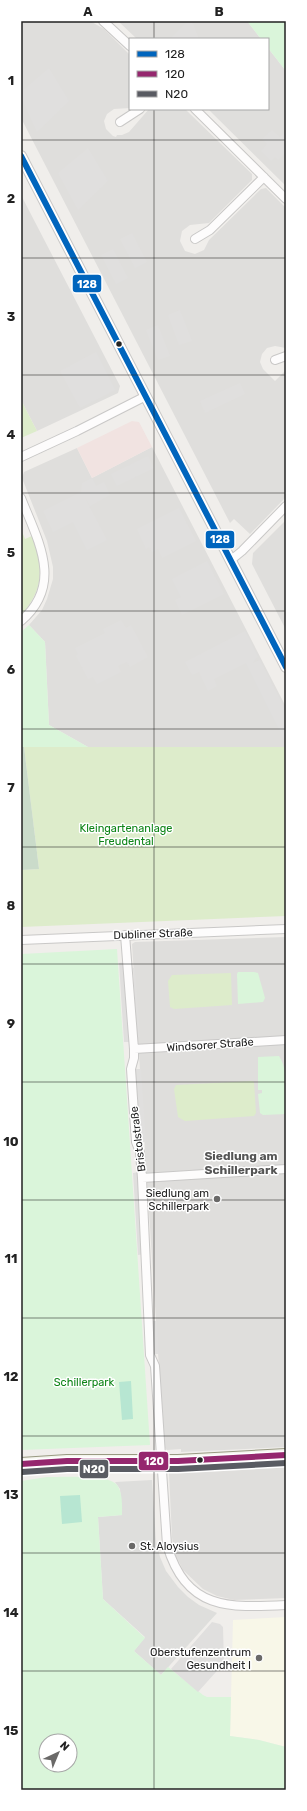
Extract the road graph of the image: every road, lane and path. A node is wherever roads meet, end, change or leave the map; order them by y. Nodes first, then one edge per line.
1 (103, 21) edge
2 (129, 45) edge
3 (138, 110) edge
4 (196, 110) edge
5 (120, 122) dead end
6 (21, 156) edge
7 (264, 177) junction
8 (286, 199) edge
9 (195, 239) dead end
10 (286, 356) edge
11 (275, 360) dead end
12 (146, 396) junction
13 (21, 457) edge
14 (21, 498) edge
15 (286, 506) edge
16 (231, 560) junction
17 (21, 621) edge
18 (286, 667) edge
19 (286, 929) edge
20 (125, 935) junction
21 (21, 940) edge
22 (286, 1040) edge
23 (134, 1049) junction
24 (286, 1169) edge
25 (142, 1178) junction
26 (286, 1455) edge
27 (161, 1461) junction
28 (21, 1464) edge
29 (286, 1605) edge

1 - 2 street
3 - 5 street
4 - 7 street
6 - 12 street
7 - 8 street
7 - 9 street
10 - 11 street
12 - 13 street
12 - 16 street
14 - 17 street
15 - 16 street
16 - 18 street
19 - 20 street, Dubliner Straße
20 - 21 street, Dubliner Straße
20 - 23 street, Bristolstraße
22 - 23 street, Windsorer Straße
23 - 25 street, Bristolstraße
24 - 25 street
25 - 27 street, Bristolstraße
26 - 27 main road
27 - 28 main road
27 - 29 street, Bristolstraße

